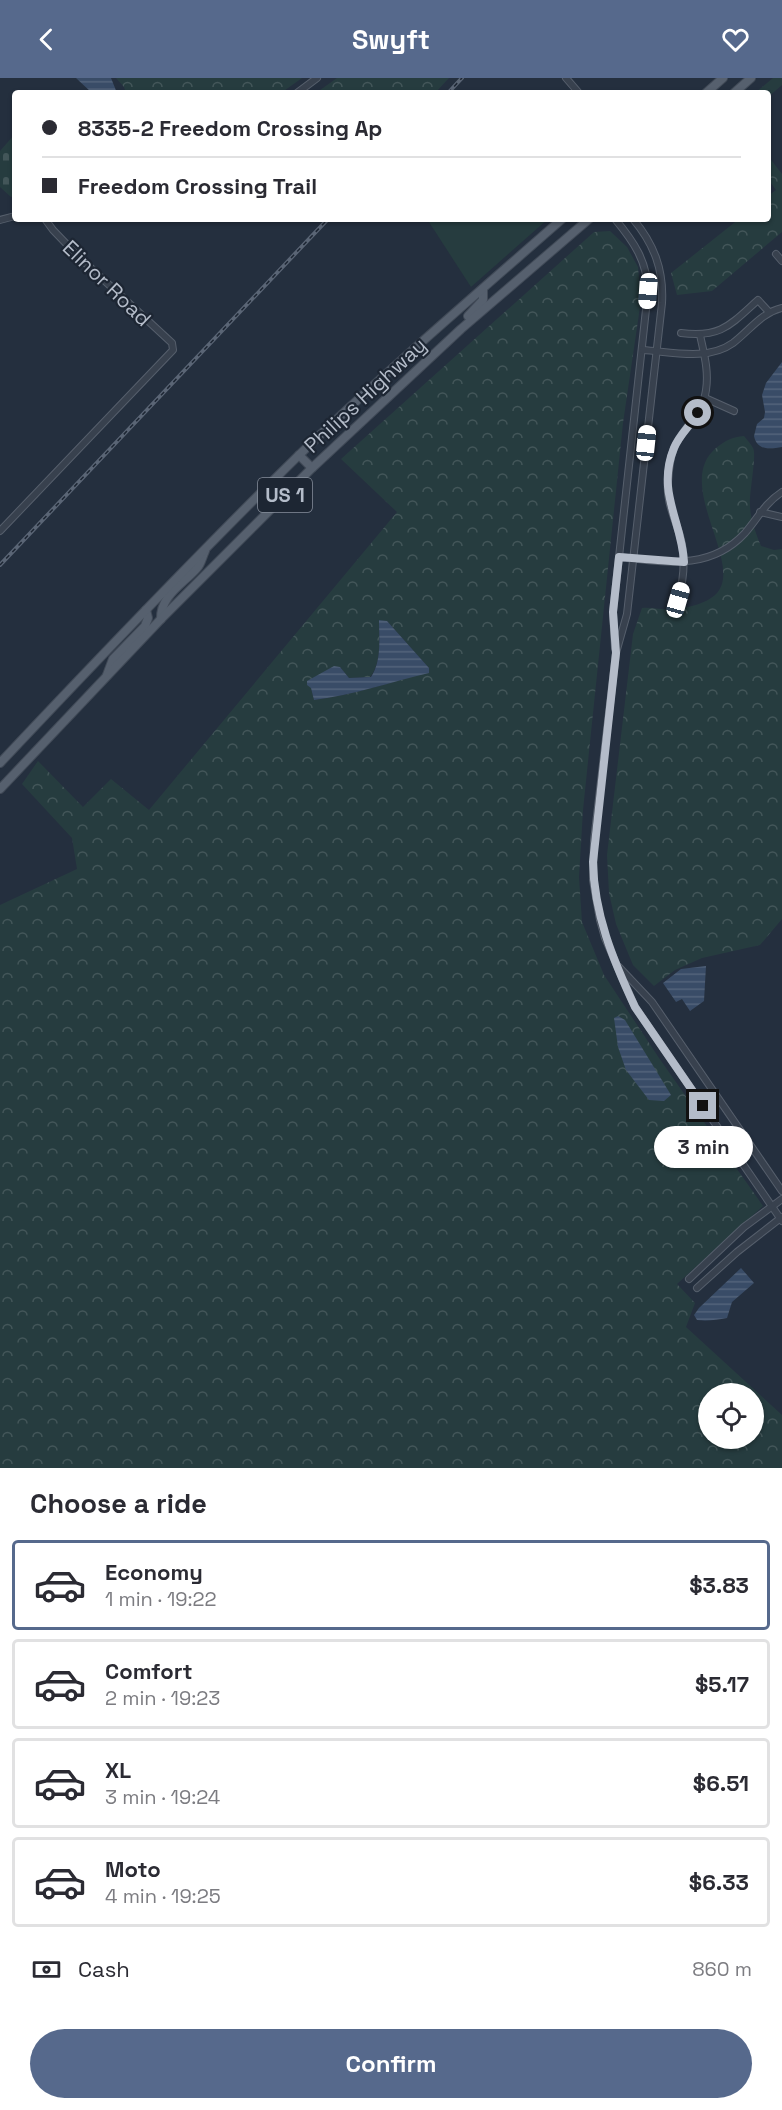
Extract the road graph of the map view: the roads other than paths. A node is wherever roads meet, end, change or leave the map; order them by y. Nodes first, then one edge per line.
1 (317, 78) edge
2 (566, 78) edge
3 (723, 78) edge
4 (751, 78) edge
5 (301, 90) edge
6 (576, 90) edge
7 (709, 90) edge
8 (737, 90) edge
9 (47, 222) edge
10 (559, 222) edge
11 (586, 222) edge
12 (617, 222) edge
13 (635, 222) edge
14 (776, 254) dead end
15 (657, 256) junction
16 (643, 261) junction
17 (782, 261) edge
18 (483, 289) junction
19 (782, 308) edge
20 (769, 312) junction
21 (461, 329) junction
22 (681, 333) dead end
23 (700, 335) junction
24 (642, 350) junction
25 (657, 351) junction
26 (704, 353) junction
27 (705, 398) junction
28 (734, 411) dead end
29 (299, 455) junction
30 (312, 468) junction
31 (782, 492) edge
32 (760, 512) junction
33 (782, 517) edge
34 (0, 531) edge
35 (206, 547) junction
36 (619, 557) junction
37 (634, 559) junction
38 (684, 562) junction
39 (678, 600) dead end
40 (146, 609) junction
41 (162, 619) junction
42 (616, 653) junction
43 (106, 678) junction
44 (0, 763) edge
45 (0, 789) edge
46 (617, 965) junction
47 (782, 1191) edge
48 (782, 1199) edge
49 (772, 1206) junction
50 (781, 1218) edge
51 (689, 1279) dead end
52 (697, 1288) dead end

1 - 5 street
2 - 6 street
3 - 7 main road
4 - 8 main road
9 - 34 street, Elinor Road
10 - 18 main road, Philips Highway / US 1
11 - 21 main road, Philips Highway / US 1
12 - 16 street
13 - 15 street
14 - 17 street
15 - 16 street
15 - 25 street
16 - 24 street
18 - 21 main road
18 - 29 main road, Philips Highway / US 1
19 - 20 street
20 - 23 street
20 - 26 street
21 - 30 main road, Philips Highway / US 1
22 - 23 street
23 - 26 street
24 - 25 street
24 - 36 street
25 - 26 street
25 - 37 street
26 - 27 street
27 - 28 street
27 - 38 street
29 - 30 main road
29 - 35 main road, Philips Highway / US 1
30 - 41 main road, Philips Highway / US 1
31 - 32 street
32 - 33 street
32 - 38 street
35 - 40 main road, Philips Highway / US 1
35 - 41 main road
36 - 37 street
36 - 42 street
37 - 38 street
37 - 42 street
38 - 39 street
40 - 43 main road
40 - 44 main road, Philips Highway / US 1
41 - 43 main road, Philips Highway / US 1
42 - 46 street
43 - 45 main road, Philips Highway / US 1
46 - 47 street
46 - 49 street
48 - 49 street
49 - 50 street
49 - 51 street
50 - 52 street

